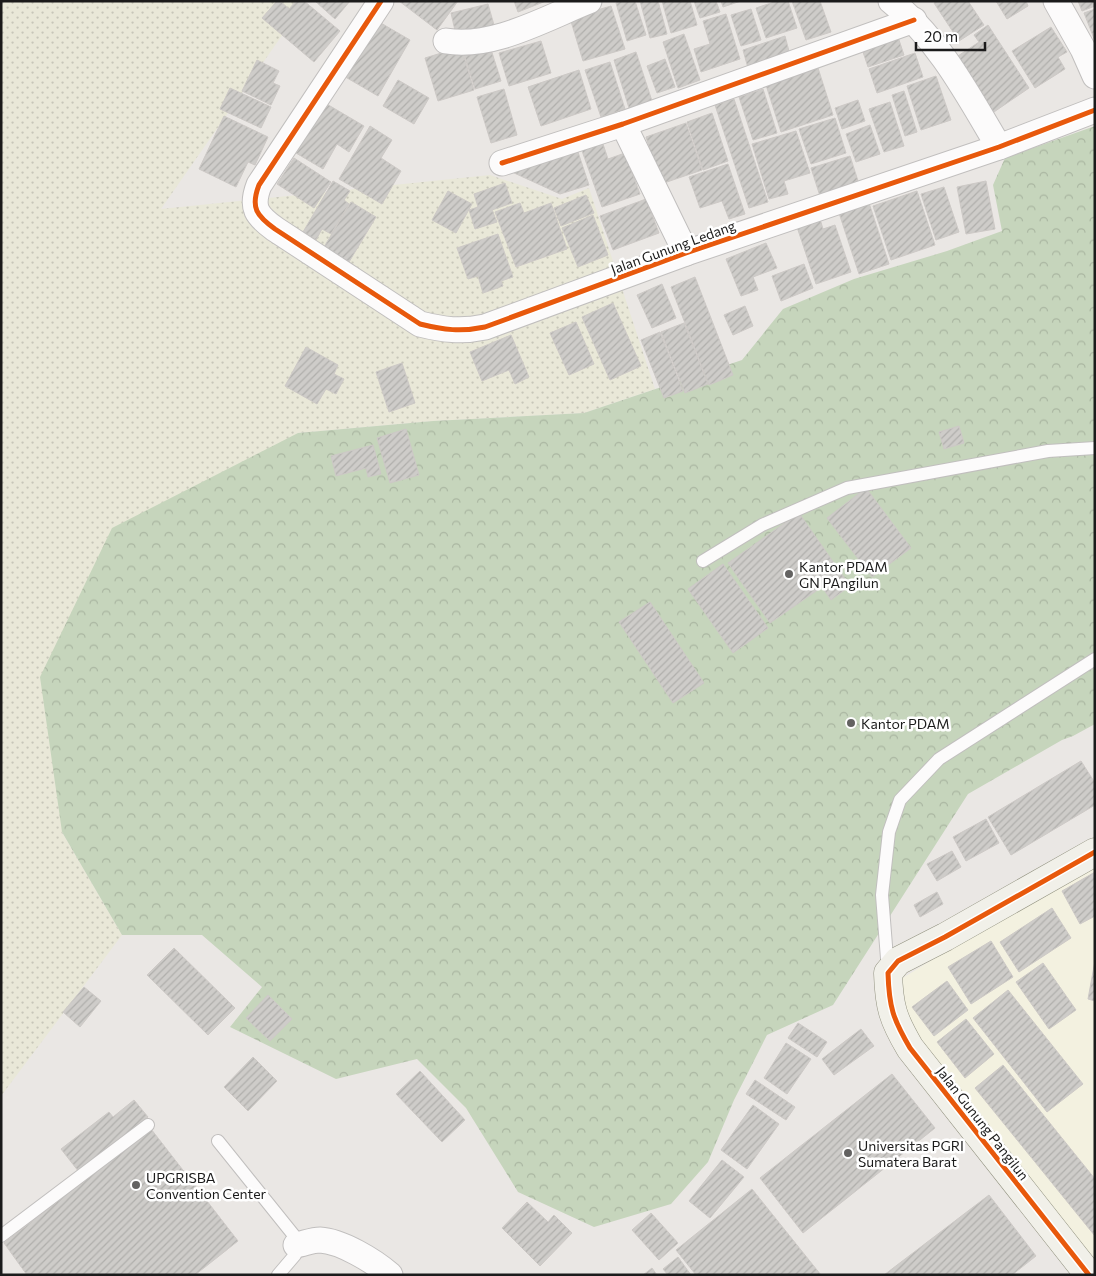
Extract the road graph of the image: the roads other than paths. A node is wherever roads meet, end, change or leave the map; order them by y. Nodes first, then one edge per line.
1 (381, 1) edge
2 (589, 1) edge
3 (891, 1) edge
4 (1056, 1) edge
5 (914, 20) junction
6 (446, 40) dead end
7 (1095, 76) edge
8 (1095, 110) edge
9 (623, 124) junction
10 (1000, 147) junction
11 (502, 163) dead end
12 (686, 253) junction
13 (1095, 448) edge
14 (702, 561) dead end
15 (1095, 659) edge
16 (1095, 852) edge
17 (888, 973) junction
18 (148, 1125) dead end
19 (218, 1141) dead end
20 (1, 1236) edge
21 (296, 1245) junction
22 (278, 1275) edge
23 (390, 1275) edge
24 (1089, 1275) edge

1 - 12 street, Jalan Gunung Ledang
2 - 6 street
3 - 5 street
4 - 7 street
5 - 9 street
5 - 10 street
8 - 10 street, Jalan Gunung Ledang
9 - 11 street
9 - 12 street
10 - 12 street, Jalan Gunung Ledang
13 - 14 lane
15 - 17 lane
16 - 17 street
17 - 24 street, Jalan Gunung Pangilun
18 - 20 lane
19 - 21 lane
21 - 22 lane
21 - 23 street

